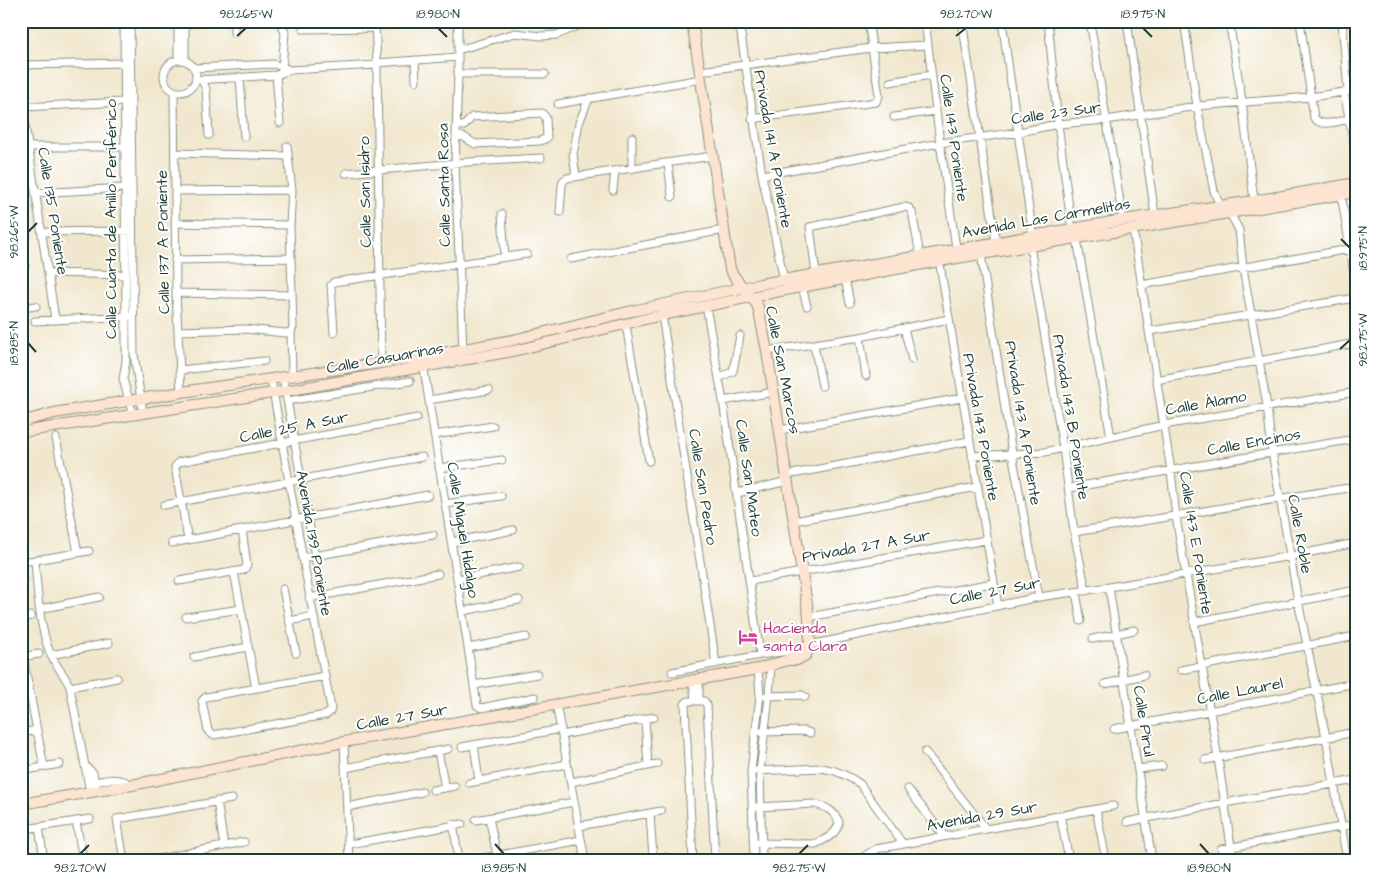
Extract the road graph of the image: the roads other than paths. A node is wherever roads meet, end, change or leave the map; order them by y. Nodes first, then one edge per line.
1 (124, 21) edge
2 (130, 21) edge
3 (178, 21) edge
4 (185, 21) edge
5 (234, 21) edge
6 (279, 21) edge
7 (458, 21) edge
8 (589, 21) edge
9 (692, 21) edge
10 (739, 21) edge
11 (925, 21) edge
12 (962, 21) edge
13 (1002, 21) edge
14 (1048, 21) edge
15 (1090, 21) edge
16 (1101, 21) edge
17 (1184, 21) edge
18 (1229, 21) edge
19 (1300, 21) edge
20 (1342, 21) edge
21 (1127, 22) edge
22 (375, 24) edge
23 (869, 26) dead end
24 (303, 29) dead end
25 (234, 33) dead end
26 (928, 45) junction
27 (871, 48) junction
28 (458, 53) junction
29 (182, 60) junction
30 (415, 60) junction
31 (127, 63) junction
32 (377, 64) junction
33 (21, 65) edge
34 (744, 65) junction
35 (195, 68) junction
36 (283, 71) junction
37 (458, 74) junction
38 (545, 74) dead end
39 (700, 75) junction
40 (931, 75) junction
41 (240, 77) junction
42 (200, 80) junction
43 (416, 81) dead end
44 (890, 82) dead end
45 (174, 91) junction
46 (1349, 91) edge
47 (1311, 97) junction
48 (589, 98) junction
49 (21, 99) edge
50 (1242, 101) junction
51 (124, 102) junction
52 (558, 104) dead end
53 (1197, 106) junction
54 (22, 107) junction
55 (936, 111) junction
56 (1142, 114) junction
57 (894, 117) dead end
58 (752, 119) junction
59 (1349, 119) junction
60 (1106, 120) junction
61 (280, 123) dead end
62 (1058, 124) junction
63 (456, 126) junction
64 (1019, 132) junction
65 (1354, 133) edge
66 (209, 135) dead end
67 (456, 136) junction
68 (244, 137) dead end
69 (632, 137) dead end
70 (980, 138) junction
71 (940, 143) junction
72 (287, 146) dead end
73 (29, 147) junction
74 (129, 147) junction
75 (175, 153) junction
76 (1356, 154) edge
77 (287, 156) junction
78 (712, 156) junction
79 (541, 158) dead end
80 (668, 163) junction
81 (455, 164) junction
82 (632, 169) junction
83 (378, 171) junction
84 (615, 171) junction
85 (346, 173) dead end
86 (762, 176) junction
87 (576, 177) junction
88 (1356, 183) edge
89 (124, 188) junction
90 (292, 190) junction
91 (613, 190) dead end
92 (175, 191) junction
93 (1356, 192) edge
94 (36, 193) junction
95 (1341, 194) junction
96 (672, 197) dead end
97 (1254, 201) junction
98 (1222, 205) junction
99 (560, 212) dead end
100 (502, 214) dead end
101 (1229, 214) junction
102 (1155, 215) junction
103 (1123, 220) junction
104 (175, 223) junction
105 (290, 225) junction
106 (1133, 229) junction
107 (724, 230) junction
108 (129, 231) junction
109 (42, 232) junction
110 (1075, 234) junction
111 (1031, 241) junction
112 (996, 242) junction
113 (1350, 250) junction
114 (956, 253) junction
115 (527, 254) dead end
116 (981, 254) junction
117 (920, 255) junction
118 (505, 257) junction
119 (938, 257) junction
120 (291, 258) junction
121 (571, 259) dead end
122 (176, 260) junction
123 (458, 263) junction
124 (1243, 268) junction
125 (49, 273) junction
126 (126, 274) junction
127 (816, 274) junction
128 (380, 275) junction
129 (845, 279) junction
130 (784, 280) junction
131 (1141, 285) junction
132 (1356, 285) edge
133 (802, 287) junction
134 (743, 288) junction
135 (176, 293) junction
136 (292, 294) junction
137 (750, 297) junction
138 (1356, 298) edge
139 (850, 304) dead end
140 (36, 306) dead end
141 (706, 306) junction
142 (806, 306) dead end
143 (21, 308) edge
144 (662, 315) junction
145 (1251, 315) junction
146 (130, 316) junction
147 (949, 319) junction
148 (55, 320) junction
149 (35, 322) dead end
150 (626, 325) junction
151 (904, 328) junction
152 (179, 331) junction
153 (1150, 331) junction
154 (290, 332) junction
155 (334, 333) dead end
156 (740, 336) dead end
157 (860, 337) junction
158 (1356, 343) edge
159 (814, 345) junction
160 (463, 349) junction
161 (767, 351) junction
162 (912, 360) dead end
163 (264, 361) dead end
164 (1260, 361) junction
165 (422, 362) junction
166 (380, 363) junction
167 (180, 370) junction
168 (124, 373) junction
169 (138, 375) junction
170 (866, 376) dead end
171 (288, 377) junction
172 (719, 378) junction
173 (271, 379) junction
174 (1156, 380) junction
175 (410, 381) dead end
176 (139, 384) junction
177 (822, 386) dead end
178 (126, 388) junction
179 (489, 390) dead end
180 (181, 392) junction
181 (774, 392) junction
182 (1356, 392) edge
183 (273, 393) junction
184 (286, 396) junction
185 (962, 398) junction
186 (141, 399) junction
187 (429, 400) junction
188 (130, 401) junction
189 (723, 401) junction
190 (1267, 406) junction
191 (138, 414) junction
192 (417, 418) dead end
193 (21, 422) edge
194 (1164, 425) junction
195 (493, 426) dead end
196 (780, 430) junction
197 (21, 432) edge
198 (434, 435) junction
199 (1111, 437) junction
200 (56, 438) dead end
201 (1356, 439) edge
202 (294, 441) junction
203 (970, 441) junction
204 (282, 444) junction
205 (1063, 448) junction
206 (1272, 452) junction
207 (1012, 453) junction
208 (972, 456) junction
209 (422, 457) dead end
210 (502, 460) dead end
211 (649, 461) dead end
212 (439, 468) junction
213 (1171, 471) junction
214 (788, 478) junction
215 (301, 479) junction
216 (289, 482) junction
217 (977, 487) junction
218 (1356, 487) edge
219 (1069, 488) junction
220 (737, 493) junction
221 (428, 495) dead end
222 (501, 496) dead end
223 (1280, 498) junction
224 (181, 502) junction
225 (444, 504) junction
226 (164, 505) dead end
227 (1176, 517) junction
228 (308, 518) junction
229 (296, 520) junction
230 (794, 521) junction
231 (242, 530) junction
232 (513, 530) dead end
233 (1074, 532) junction
234 (433, 535) dead end
235 (188, 540) junction
236 (986, 540) junction
237 (452, 542) junction
238 (172, 543) dead end
239 (1356, 543) edge
240 (89, 551) dead end
241 (78, 553) junction
242 (315, 556) junction
243 (1291, 556) junction
244 (302, 558) junction
245 (519, 567) dead end
246 (802, 571) junction
247 (234, 572) junction
248 (1186, 573) junction
249 (438, 574) dead end
250 (458, 579) junction
251 (179, 581) dead end
252 (750, 581) junction
253 (993, 583) junction
254 (1109, 587) junction
255 (283, 589) dead end
256 (1356, 590) edge
257 (1086, 591) junction
258 (1076, 592) junction
259 (322, 596) junction
260 (99, 597) dead end
261 (1039, 597) junction
262 (309, 598) junction
263 (519, 600) dead end
264 (1298, 601) junction
265 (998, 606) junction
266 (40, 609) junction
267 (241, 609) junction
268 (463, 611) junction
269 (32, 616) dead end
270 (313, 616) junction
271 (809, 617) junction
272 (21, 618) edge
273 (186, 618) dead end
274 (1081, 620) dead end
275 (290, 621) junction
276 (1194, 622) junction
277 (1134, 630) dead end
278 (1116, 634) junction
279 (1356, 636) edge
280 (526, 637) dead end
281 (1093, 639) dead end
282 (109, 643) dead end
283 (810, 645) junction
284 (1308, 646) junction
285 (248, 648) junction
286 (468, 648) junction
287 (796, 650) junction
288 (296, 653) dead end
289 (39, 654) dead end
290 (51, 655) junction
291 (760, 655) junction
292 (22, 657) edge
293 (194, 657) dead end
294 (788, 660) junction
295 (716, 664) junction
296 (771, 665) junction
297 (1201, 665) junction
298 (758, 668) junction
299 (1181, 670) dead end
300 (672, 672) dead end
301 (537, 674) dead end
302 (1144, 675) dead end
303 (325, 676) junction
304 (117, 678) dead end
305 (696, 679) junction
306 (1124, 680) junction
307 (1356, 683) edge
308 (1105, 684) dead end
309 (474, 685) junction
310 (70, 687) junction
311 (256, 688) junction
312 (1316, 690) junction
313 (30, 693) junction
314 (21, 695) edge
315 (760, 696) junction
316 (769, 696) junction
317 (535, 697) dead end
318 (805, 697) dead end
319 (697, 701) junction
320 (556, 704) junction
321 (1209, 711) junction
322 (654, 717) dead end
323 (645, 719) junction
324 (1130, 727) junction
325 (37, 730) junction
326 (1114, 730) dead end
327 (561, 732) junction
328 (756, 732) junction
329 (764, 732) junction
330 (1356, 732) edge
331 (21, 733) edge
332 (810, 734) dead end
333 (1326, 737) junction
334 (344, 742) junction
335 (474, 745) junction
336 (462, 747) dead end
337 (448, 749) dead end
338 (438, 751) junction
339 (925, 752) dead end
340 (1218, 758) junction
341 (1205, 760) dead end
342 (60, 764) dead end
343 (567, 764) junction
344 (657, 764) dead end
345 (648, 766) junction
346 (1162, 766) dead end
347 (44, 767) junction
348 (345, 768) junction
349 (1138, 769) junction
350 (21, 771) edge
351 (751, 771) junction
352 (760, 771) junction
353 (1356, 780) edge
354 (479, 782) junction
355 (570, 782) junction
356 (469, 784) dead end
357 (1333, 785) junction
358 (455, 786) dead end
359 (93, 788) junction
360 (445, 788) junction
361 (908, 789) dead end
362 (433, 790) dead end
363 (422, 792) dead end
364 (232, 799) dead end
365 (217, 802) junction
366 (574, 802) junction
367 (1224, 803) junction
368 (21, 804) edge
369 (1113, 806) dead end
370 (347, 807) junction
371 (760, 807) junction
372 (752, 808) junction
373 (1096, 809) junction
374 (661, 811) dead end
375 (650, 813) junction
376 (1060, 815) junction
377 (489, 818) junction
378 (1146, 818) junction
379 (90, 819) dead end
380 (476, 820) dead end
381 (76, 821) junction
382 (1127, 822) dead end
383 (453, 824) junction
384 (462, 824) dead end
385 (1356, 824) edge
386 (579, 826) junction
387 (1340, 828) junction
388 (986, 829) junction
389 (944, 836) junction
390 (581, 840) junction
391 (244, 842) dead end
392 (753, 843) junction
393 (762, 843) junction
394 (349, 844) junction
395 (903, 844) junction
396 (224, 846) junction
397 (1231, 848) junction
398 (1221, 849) dead end
399 (497, 855) junction
400 (665, 857) dead end
401 (483, 858) dead end
402 (651, 859) edge
403 (44, 860) edge
404 (83, 860) edge
405 (124, 860) edge
406 (153, 860) edge
407 (349, 860) edge
408 (459, 860) edge
409 (585, 860) edge
410 (693, 860) edge
411 (715, 860) edge
412 (754, 860) edge
413 (762, 860) edge
414 (858, 860) edge
415 (1069, 860) edge
416 (1106, 860) edge
417 (1152, 860) edge
418 (1233, 860) edge
419 (1346, 860) edge

1 - 31 street, Calle Cuarta de Anillo Periférico
2 - 31 street, Calle Cuarta de Anillo Periférico
3 - 29 street
4 - 29 street
5 - 25 street
6 - 36 street
7 - 28 street, Calle Santa Rosa
8 - 28 street
9 - 39 street, Calle San Marcos
10 - 34 street, Privada 141 A Poniente
11 - 26 street, Calle 143 Poniente
12 - 70 street
13 - 64 street, Privada 143 B Poniente
14 - 62 street
15 - 60 street
16 - 21 street
17 - 53 street, Calle Roble
18 - 50 street
19 - 47 street
20 - 46 street
21 - 56 street
22 - 24 street
22 - 32 street, Calle San Isidro
23 - 27 street
26 - 27 street
26 - 40 street, Calle 143 Poniente
27 - 34 street
27 - 58 street
28 - 30 street
28 - 37 street, Calle Santa Rosa
29 - 35 street
29 - 45 street
30 - 32 street
30 - 43 street
31 - 33 street
31 - 51 street, Calle Cuarta de Anillo Periférico
31 - 74 street, Calle Cuarta de Anillo Periférico
32 - 36 street
32 - 83 street, Calle San Isidro
34 - 39 street
34 - 58 street, Privada 141 A Poniente
35 - 36 street
35 - 42 street
36 - 41 street
36 - 61 street
37 - 38 street
37 - 63 street, Calle Santa Rosa
39 - 48 street
39 - 78 street, Calle San Marcos
40 - 44 street
40 - 55 street, Calle 143 Poniente
41 - 42 street
41 - 68 street
42 - 45 street
42 - 66 street
45 - 75 street, Calle 137 A Poniente
46 - 47 street, Calle 23 Sur
46 - 59 street
47 - 50 street, Calle 23 Sur
47 - 59 street
48 - 52 street
48 - 87 street
49 - 54 street, Calle 135 Poniente
50 - 53 street, Calle 23 Sur
50 - 97 street
51 - 54 street
51 - 74 street, Calle Cuarta de Anillo Periférico
53 - 56 street, Calle 23 Sur
53 - 98 street, Calle Roble
54 - 73 street, Calle 135 Poniente
55 - 57 street
55 - 71 street, Calle 143 Poniente
56 - 60 street, Calle 23 Sur
56 - 102 street
58 - 86 street, Privada 141 A Poniente
59 - 65 street
60 - 62 street, Calle 23 Sur
60 - 103 street
62 - 64 street, Calle 23 Sur
62 - 110 street
63 - 67 street, Calle Santa Rosa
63 - 67 street
64 - 70 street, Calle 23 Sur
64 - 111 street, Privada 143 B Poniente
65 - 76 street
67 - 81 street, Calle Santa Rosa
69 - 82 street
70 - 71 street, Calle 23 Sur
70 - 112 street
71 - 86 street, Calle 23 Sur
71 - 114 street, Calle 143 Poniente
72 - 77 street, Avenida 139 Poniente
73 - 74 street
73 - 94 street, Calle 135 Poniente
74 - 89 street, Calle Cuarta de Anillo Periférico
74 - 108 street, Calle Cuarta de Anillo Periférico
75 - 77 street
75 - 92 street, Calle 137 A Poniente
77 - 90 street, Avenida 139 Poniente
78 - 80 street
78 - 107 street, Calle San Marcos
79 - 81 street
80 - 82 street
80 - 96 street
81 - 83 street
81 - 123 street, Calle Santa Rosa
82 - 84 street
83 - 85 street
83 - 128 street, Calle San Isidro
84 - 87 street
84 - 91 street
86 - 130 street, Privada 141 A Poniente
87 - 99 street
88 - 97 street, Avenida Las Carmelitas
89 - 94 street
89 - 108 street, Calle Cuarta de Anillo Periférico
90 - 92 street
90 - 105 street, Avenida 139 Poniente
92 - 104 street, Calle 137 A Poniente
93 - 95 street, Avenida Las Carmelitas
94 - 109 street, Calle 135 Poniente
95 - 101 street, Avenida Las Carmelitas
95 - 113 street
97 - 98 street, Avenida Las Carmelitas
98 - 101 street, Calle Roble
98 - 102 street, Avenida Las Carmelitas
100 - 118 street
101 - 106 street, Avenida Las Carmelitas
101 - 124 street, Calle Roble
102 - 103 street, Avenida Las Carmelitas
103 - 110 street, Avenida Las Carmelitas
104 - 105 street
104 - 122 street, Calle 137 A Poniente
105 - 120 street, Avenida 139 Poniente
106 - 110 street, Avenida Las Carmelitas
106 - 131 street, Calle 143 E Poniente
107 - 121 street
107 - 134 street, Calle San Marcos
108 - 109 street
108 - 126 street, Calle Cuarta de Anillo Periférico
108 - 146 street, Calle Cuarta de Anillo Periférico
109 - 125 street, Calle 135 Poniente
110 - 111 street, Avenida Las Carmelitas
110 - 199 street
111 - 112 street, Avenida Las Carmelitas
111 - 116 street, Avenida Las Carmelitas
111 - 205 street, Privada 143 B Poniente
112 - 114 street, Avenida Las Carmelitas
113 - 124 street
113 - 132 street
114 - 116 street, Avenida Las Carmelitas
114 - 119 street, Avenida Las Carmelitas
115 - 118 street
116 - 207 street, Privada 143 A Poniente
117 - 119 street, Avenida Las Carmelitas
117 - 127 street, Avenida Las Carmelitas
117 - 127 street
118 - 123 street
119 - 129 street, Avenida Las Carmelitas
119 - 147 street, Privada 143 Poniente
120 - 122 street
120 - 136 street, Avenida 139 Poniente
122 - 135 street, Calle 137 A Poniente
123 - 128 street
123 - 160 street, Calle Santa Rosa
124 - 131 street
124 - 145 street, Calle Roble
125 - 126 street
125 - 148 street, Calle 135 Poniente
126 - 146 street, Calle Cuarta de Anillo Periférico
127 - 130 street, Avenida Las Carmelitas
128 - 155 street
128 - 166 street, Calle San Isidro
129 - 133 street, Avenida Las Carmelitas
129 - 139 street
130 - 134 street, Avenida Las Carmelitas
131 - 153 street, Calle 143 E Poniente
133 - 137 street, Avenida Las Carmelitas
133 - 142 street
134 - 137 street, Calle San Marcos
134 - 160 street, Calle Casuarinas
135 - 136 street
135 - 152 street, Calle 137 A Poniente
136 - 154 street, Avenida 139 Poniente
137 - 141 street, Calle Casuarinas
137 - 161 street, Calle San Marcos
138 - 145 street
140 - 143 street
141 - 144 street, Calle Casuarinas
141 - 172 street, Calle San Mateo
144 - 150 street, Calle Casuarinas
144 - 295 street, Calle San Pedro
145 - 153 street
145 - 164 street, Calle Roble
146 - 148 street
146 - 168 street, Calle Cuarta de Anillo Periférico
146 - 169 street, Calle Cuarta de Anillo Periférico
147 - 151 street
147 - 185 street, Privada 143 Poniente
148 - 149 street
150 - 165 street, Calle Casuarinas
150 - 211 street
151 - 157 street
151 - 162 street
152 - 154 street
152 - 167 street, Calle 137 A Poniente
153 - 174 street, Calle 143 E Poniente
154 - 171 street, Avenida 139 Poniente
156 - 172 street
157 - 159 street
157 - 170 street
158 - 164 street
159 - 161 street
159 - 177 street
160 - 165 street, Calle Casuarinas
161 - 181 street, Calle San Marcos
163 - 167 street
164 - 174 street
164 - 190 street, Calle Roble
165 - 166 street, Calle Casuarinas
165 - 184 street, Calle Casuarinas
165 - 187 street, Calle Miguel Hidalgo
166 - 171 street, Calle Casuarinas
167 - 180 street, Calle 137 A Poniente
168 - 169 street
168 - 178 street, Calle Cuarta de Anillo Periférico
169 - 176 street, Calle Cuarta de Anillo Periférico
171 - 173 street, Calle Casuarinas
171 - 184 street, Avenida 139 Poniente
172 - 189 street, Calle San Mateo
173 - 180 street, Calle Casuarinas
173 - 183 street, Avenida 139 Poniente
174 - 194 street, Calle 143 E Poniente
175 - 184 street
176 - 178 street
176 - 186 street, Calle Cuarta de Anillo Periférico
178 - 188 street, Calle Cuarta de Anillo Periférico
179 - 187 street
180 - 186 street, Calle Casuarinas
181 - 189 street
181 - 196 street, Calle San Marcos
182 - 190 street, Calle Álamo
183 - 184 street, Calle Casuarinas
183 - 191 street, Calle Casuarinas
183 - 204 street, Avenida 139 Poniente
184 - 202 street, Avenida 139 Poniente
185 - 196 street
185 - 203 street, Privada 143 Poniente
186 - 188 street, Calle Casuarinas
186 - 191 street, Calle Cuarta de Anillo Periférico
187 - 198 street, Calle Miguel Hidalgo
188 - 191 street, Calle Cuarta de Anillo Periférico
188 - 193 street, Calle Casuarinas
189 - 220 street, Calle San Mateo
190 - 194 street, Calle Álamo
190 - 206 street, Calle Roble
191 - 197 street, Calle Casuarinas
192 - 202 street, Calle 25 A Sur
194 - 199 street, Calle Álamo
194 - 213 street, Calle 143 E Poniente
195 - 198 street
196 - 214 street, Calle San Marcos
198 - 212 street, Calle Miguel Hidalgo
199 - 205 street, Calle Álamo
200 - 241 street
201 - 206 street, Calle Encinos
202 - 204 street, Calle 25 A Sur
202 - 215 street, Avenida 139 Poniente
203 - 208 street, Privada 143 Poniente
203 - 214 street
204 - 216 street, Avenida 139 Poniente
204 - 224 street, Calle 25 A Sur
205 - 207 street, Calle Álamo
205 - 219 street, Privada 143 B Poniente
206 - 213 street, Calle Encinos
206 - 223 street, Calle Roble
207 - 208 street, Calle Álamo
207 - 261 street, Privada 143 A Poniente
208 - 217 street, Privada 143 Poniente
209 - 215 street
210 - 212 street
212 - 225 street, Calle Miguel Hidalgo
213 - 219 street, Calle Encinos
213 - 227 street, Calle 143 E Poniente
214 - 220 street
214 - 230 street, Calle San Marcos
215 - 216 street
215 - 228 street, Avenida 139 Poniente
216 - 224 street
216 - 229 street, Avenida 139 Poniente
217 - 230 street
217 - 236 street, Privada 143 Poniente
218 - 223 street
219 - 233 street, Privada 143 B Poniente
220 - 252 street, Calle San Mateo
221 - 228 street
222 - 225 street
223 - 227 street
223 - 243 street, Calle Roble
224 - 226 street
224 - 235 street
225 - 237 street, Calle Miguel Hidalgo
227 - 233 street
227 - 248 street, Calle 143 E Poniente
228 - 229 street
228 - 242 street, Avenida 139 Poniente
229 - 231 street
229 - 244 street, Avenida 139 Poniente
230 - 246 street, Calle San Marcos
231 - 235 street
231 - 247 street
232 - 237 street
233 - 257 street, Privada 143 B Poniente
234 - 242 street
235 - 238 street
236 - 246 street, Privada 27 A Sur
236 - 253 street, Privada 143 Poniente
237 - 250 street, Calle Miguel Hidalgo
239 - 243 street, Calle 27 Sur
240 - 241 street
241 - 266 street
242 - 244 street
242 - 259 street, Avenida 139 Poniente
243 - 248 street, Calle 27 Sur
243 - 264 street, Calle Roble
244 - 262 street, Avenida 139 Poniente
245 - 250 street
246 - 252 street, Privada 27 A Sur
246 - 271 street, Calle San Marcos
247 - 251 street
247 - 267 street
248 - 254 street, Calle 27 Sur
248 - 276 street, Calle 143 E Poniente
249 - 259 street
250 - 268 street, Calle Miguel Hidalgo
252 - 291 street, Calle San Mateo
253 - 265 street, Privada 143 Poniente
253 - 271 street
254 - 257 street, Calle 27 Sur
254 - 278 street, Calle Pirul
255 - 275 street
256 - 264 street
257 - 258 street, Calle 27 Sur
258 - 261 street, Calle 27 Sur
258 - 274 street
259 - 262 street
260 - 266 street
261 - 265 street, Calle 27 Sur
262 - 270 street, Avenida 139 Poniente
263 - 268 street
264 - 276 street
264 - 284 street, Calle Roble
265 - 283 street, Calle 27 Sur
266 - 290 street
267 - 273 street
267 - 285 street
268 - 286 street, Calle Miguel Hidalgo
269 - 272 street
270 - 275 street
270 - 303 street, Avenida 139 Poniente
271 - 283 street, Calle San Marcos
275 - 288 street
276 - 297 street, Calle 143 E Poniente
277 - 278 street
278 - 281 street
278 - 306 street, Calle Pirul
279 - 284 street
280 - 286 street
282 - 290 street
283 - 287 street, Calle 27 Sur
283 - 294 street, Calle 27 Sur
284 - 297 street
284 - 312 street, Calle Roble
285 - 293 street
285 - 311 street
286 - 309 street, Calle Miguel Hidalgo
287 - 291 street
287 - 294 street
289 - 292 street
290 - 310 street
291 - 295 street
292 - 313 street
294 - 296 street, Calle 27 Sur
295 - 300 street
296 - 298 street, Calle 27 Sur
296 - 316 street
297 - 299 street
297 - 321 street, Calle 143 E Poniente
298 - 305 street, Calle 27 Sur
298 - 315 street
301 - 309 street
302 - 306 street
303 - 311 street
303 - 311 street, Avenida 139 Poniente
304 - 310 street
305 - 319 street
305 - 320 street, Calle 27 Sur
306 - 308 street
306 - 324 street, Calle Pirul
307 - 312 street, Calle Laurel
309 - 317 street, Calle Miguel Hidalgo
310 - 359 street
312 - 321 street, Calle Laurel
312 - 333 street, Calle Roble
313 - 314 street
313 - 325 street
315 - 316 street
315 - 328 street
316 - 318 street
316 - 329 street
319 - 410 street
319 - 411 street
320 - 327 street
320 - 334 street, Calle 27 Sur
321 - 324 street, Calle Laurel
321 - 340 street, Calle 143 E Poniente
322 - 323 street
323 - 327 street
323 - 345 street
324 - 326 street, Calle Laurel
324 - 349 street, Calle Pirul
325 - 331 street
325 - 347 street
327 - 335 street
327 - 343 street
328 - 329 street
328 - 351 street
329 - 332 street
329 - 352 street
330 - 333 street
333 - 340 street
333 - 357 street, Calle Roble
334 - 348 street
334 - 359 street, Calle 27 Sur
335 - 336 street
335 - 354 street
337 - 338 street
338 - 348 street
338 - 360 street
339 - 388 street
340 - 341 street
340 - 367 street, Calle 143 E Poniente
342 - 347 street
343 - 354 street
343 - 355 street
344 - 345 street
345 - 355 street
346 - 349 street
347 - 350 street
348 - 370 street
349 - 378 street, Calle Pirul
351 - 352 street
351 - 372 street
352 - 371 street
352 - 395 street
353 - 357 street
354 - 356 street
355 - 366 street
357 - 367 street
357 - 387 street, Calle Roble
358 - 360 street
359 - 368 street, Calle 27 Sur
360 - 362 street
361 - 389 street
363 - 370 street
364 - 365 street
365 - 396 street
365 - 405 street
366 - 377 street
366 - 386 street
367 - 378 street
367 - 397 street, Calle 143 E Poniente
369 - 373 street, Avenida 29 Sur
370 - 394 street
371 - 372 street
371 - 393 street
371 - 393 street
372 - 392 street
373 - 376 street, Avenida 29 Sur
373 - 416 street
374 - 375 street
375 - 386 street
375 - 402 street
376 - 388 street, Avenida 29 Sur
376 - 415 street
377 - 380 street
377 - 399 street
378 - 382 street
378 - 417 street, Calle Pirul
379 - 381 street
381 - 403 street
381 - 404 street
383 - 384 street
383 - 394 street
383 - 408 street
385 - 387 street
386 - 390 street
387 - 397 street
387 - 419 street, Calle Roble
388 - 389 street, Avenida 29 Sur
389 - 395 street, Avenida 29 Sur
390 - 399 street
390 - 409 street
391 - 396 street
392 - 393 street
392 - 412 street
393 - 413 street
394 - 407 street
395 - 414 street, Avenida 29 Sur
396 - 406 street
397 - 398 street
397 - 418 street, Calle 143 E Poniente
399 - 401 street
400 - 402 street

